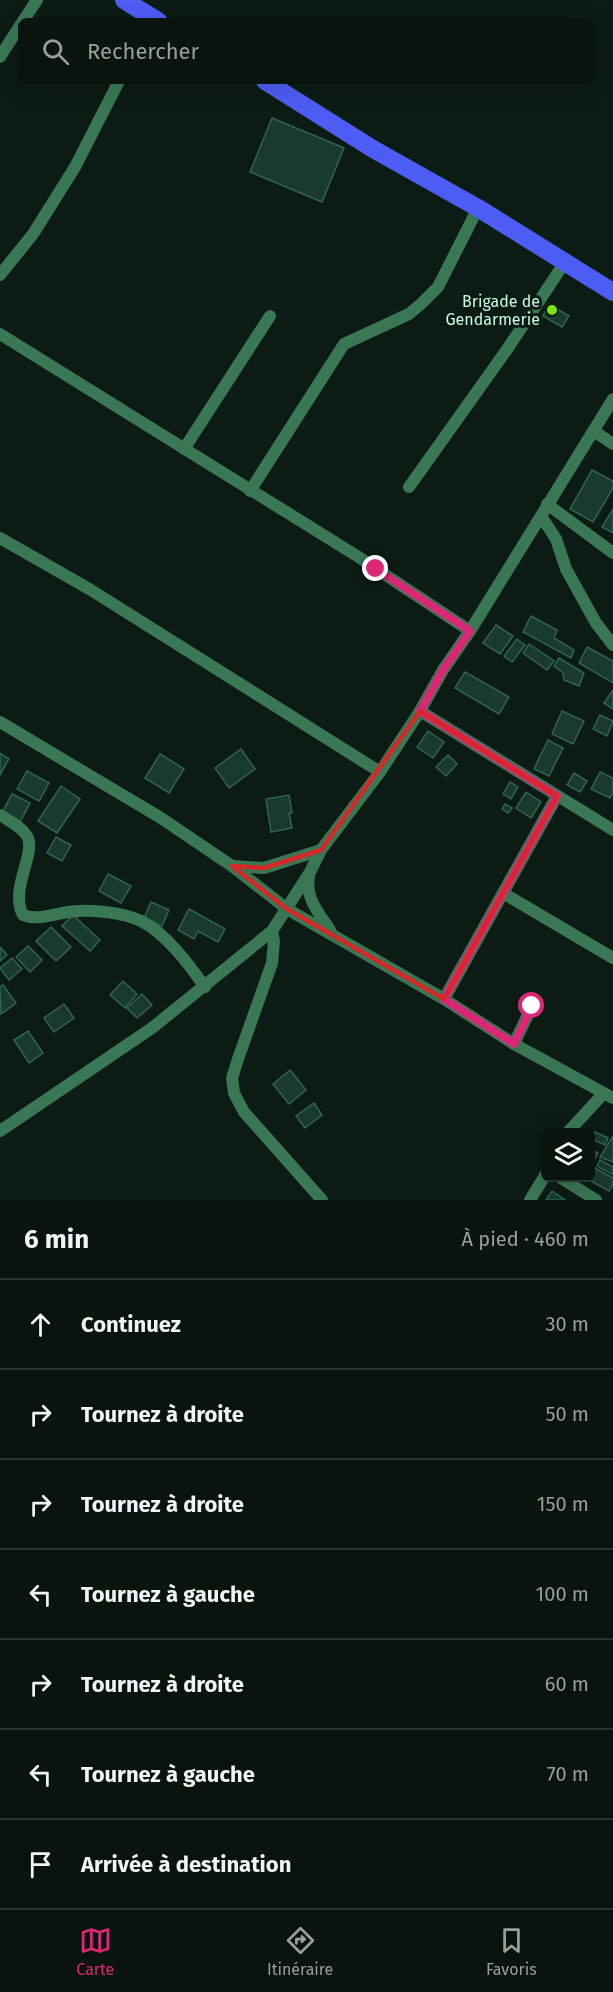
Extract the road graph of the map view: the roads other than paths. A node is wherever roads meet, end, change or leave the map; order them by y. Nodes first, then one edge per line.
1 (37, 0) edge
2 (124, 0) edge
3 (25, 18) edge
4 (151, 18) edge
5 (18, 29) edge
6 (0, 57) edge
7 (117, 84) edge
8 (270, 84) edge
9 (478, 208) junction
10 (565, 262) junction
11 (0, 275) edge
12 (613, 292) edge
13 (270, 316) dead end
14 (0, 334) edge
15 (613, 399) edge
16 (594, 431) junction
17 (613, 444) edge
18 (184, 449) junction
19 (409, 487) dead end
20 (250, 491) junction
21 (548, 504) junction
22 (541, 516) junction
23 (0, 538) edge
24 (613, 553) edge
25 (470, 631) junction
26 (613, 645) edge
27 (420, 711) junction
28 (0, 722) edge
29 (380, 772) junction
30 (557, 796) junction
31 (0, 815) edge
32 (613, 830) edge
33 (321, 850) junction
34 (232, 866) junction
35 (310, 872) junction
36 (503, 892) junction
37 (287, 909) junction
38 (272, 931) junction
39 (332, 933) junction
40 (613, 958) edge
41 (204, 987) junction
42 (444, 999) junction
43 (532, 1006) dead end
44 (514, 1044) junction
45 (609, 1096) edge
46 (571, 1128) edge
47 (0, 1131) edge
48 (541, 1182) edge
49 (567, 1182) edge
50 (322, 1200) edge
51 (530, 1200) edge
52 (596, 1200) edge

1 - 3 street
2 - 4 highway
5 - 6 street
7 - 11 street
8 - 9 highway
9 - 10 highway
9 - 20 street
10 - 12 highway
10 - 19 street
13 - 18 street
14 - 18 street
15 - 16 street
16 - 17 street
16 - 21 street
18 - 20 street
20 - 25 street
21 - 22 street
21 - 24 street
22 - 25 street
22 - 26 street
23 - 29 street
25 - 27 street
27 - 29 street
27 - 30 street
28 - 34 street
29 - 33 street
30 - 32 street
30 - 36 street
31 - 41 street
33 - 34 street
33 - 35 street
34 - 37 street
35 - 37 street
35 - 39 street
36 - 40 street
36 - 42 street
37 - 38 street
37 - 39 street
38 - 41 street
38 - 50 street
39 - 42 street
41 - 47 street
42 - 44 street
43 - 44 street
44 - 45 street
45 - 46 street
48 - 51 street
49 - 52 street

